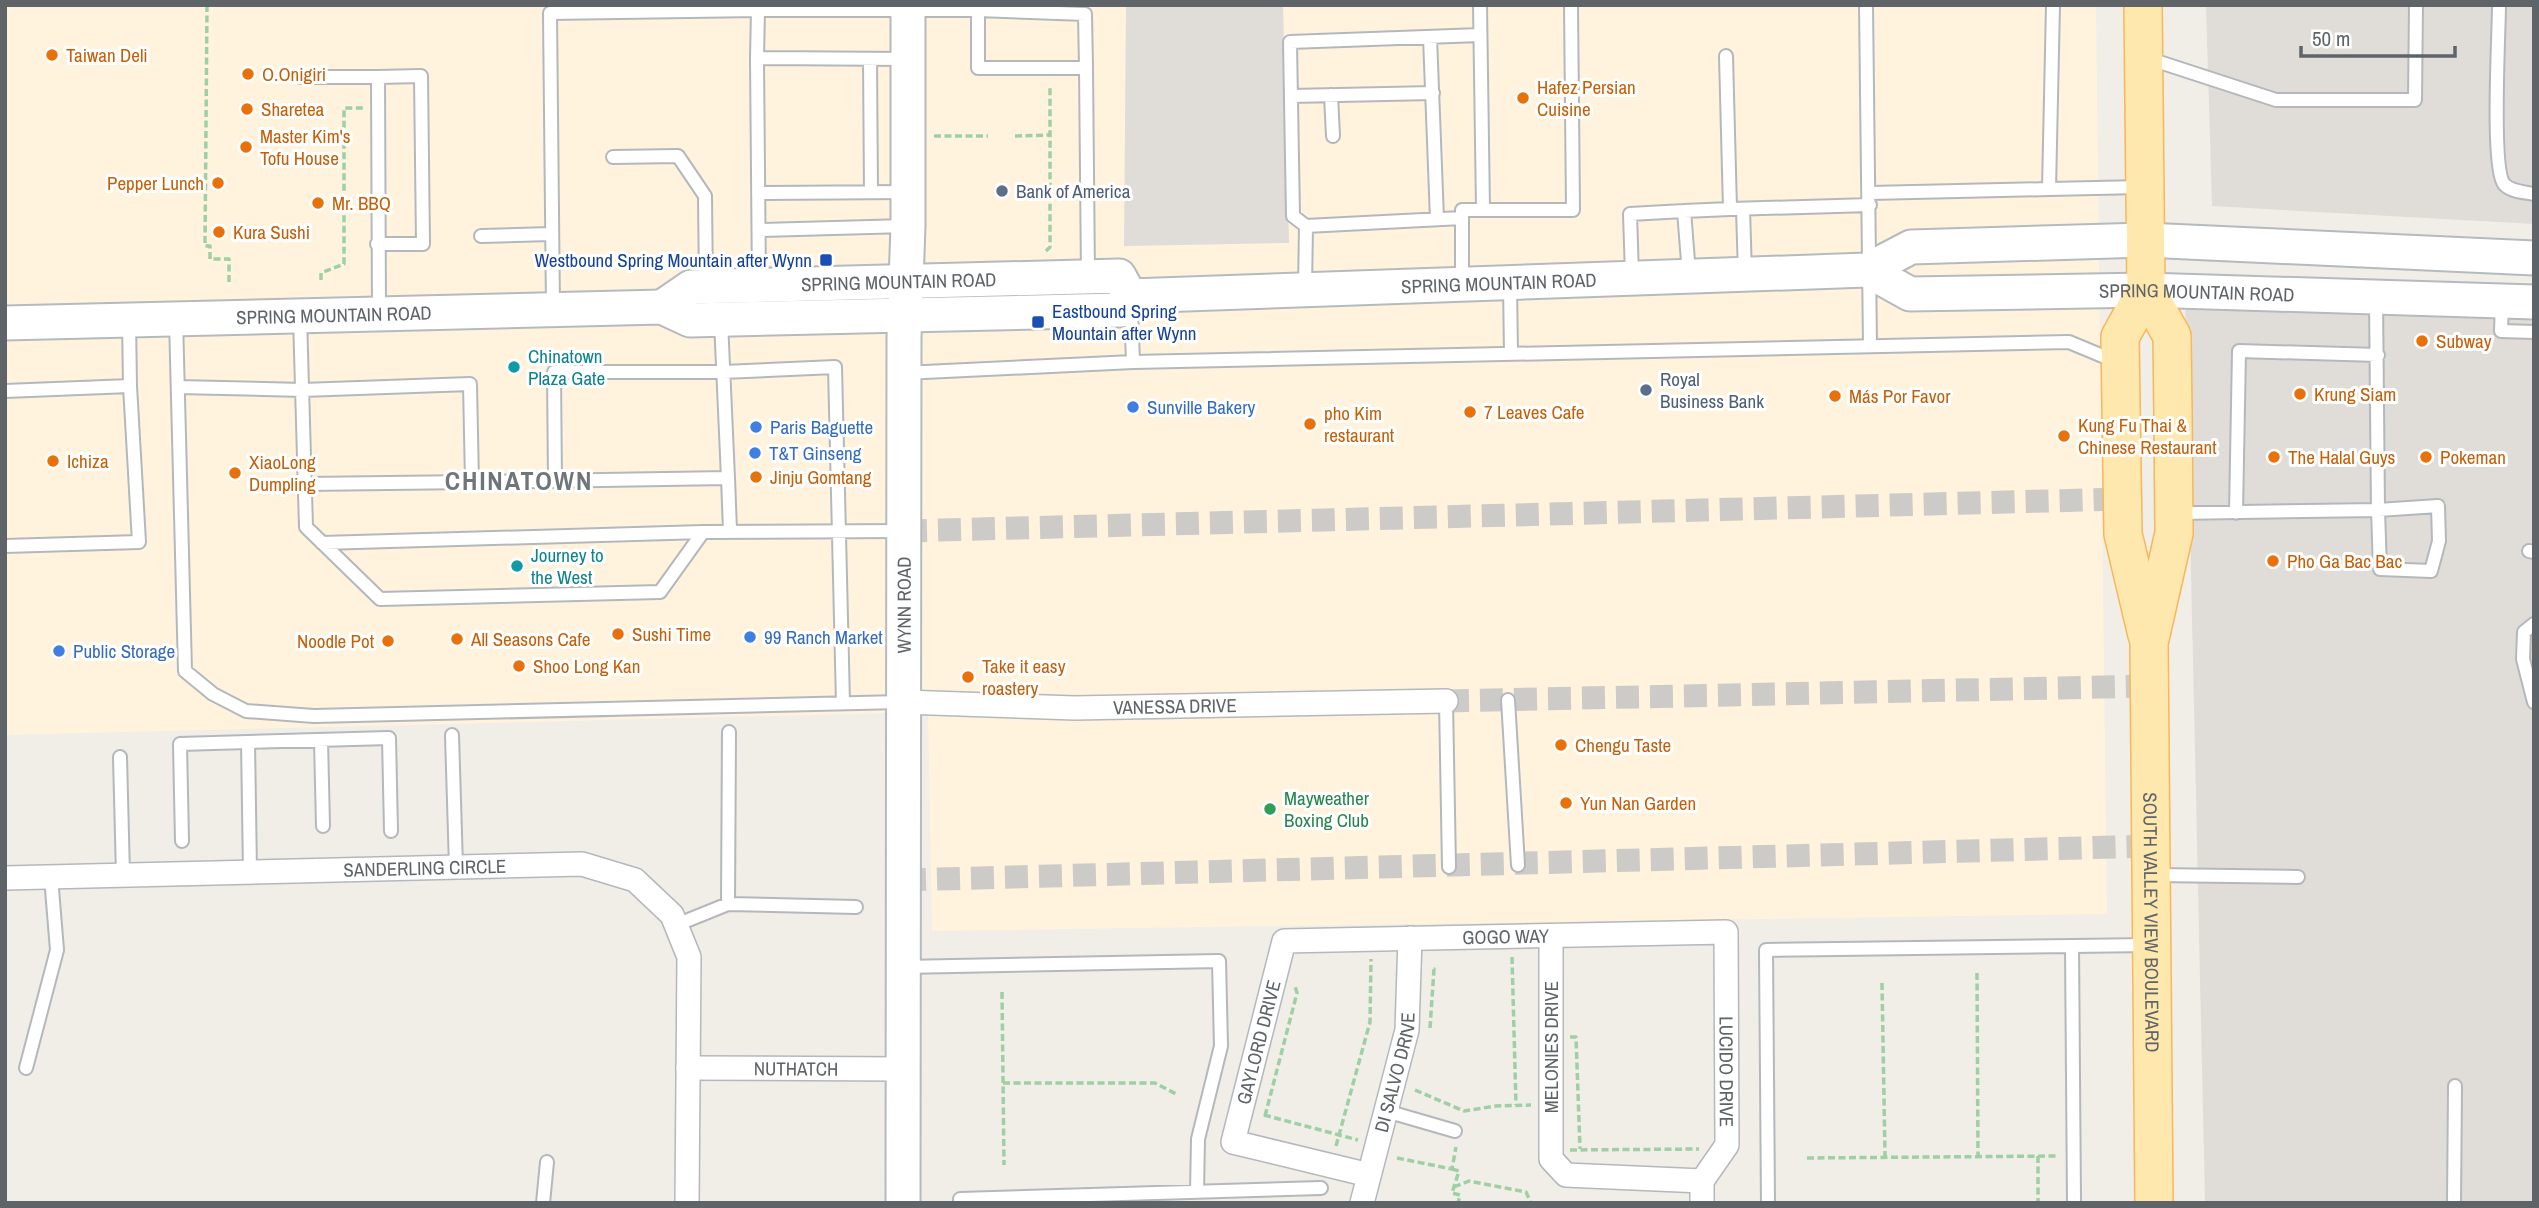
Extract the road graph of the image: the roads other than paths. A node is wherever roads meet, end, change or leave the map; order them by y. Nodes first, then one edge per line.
1 (1480, 5) edge
2 (1571, 5) edge
3 (1866, 5) edge
4 (2053, 5) edge
5 (2143, 5) edge
6 (2416, 5) edge
7 (2499, 5) edge
8 (908, 8) edge
9 (758, 10) junction
10 (978, 10) junction
11 (1480, 35) junction
12 (1430, 37) junction
13 (1726, 56) dead end
14 (2144, 57) junction
15 (757, 58) junction
16 (870, 59) junction
17 (908, 59) junction
18 (1086, 68) junction
19 (301, 77) dead end
20 (374, 77) junction
21 (1433, 93) junction
22 (1331, 95) junction
23 (1291, 96) junction
24 (1333, 136) dead end
25 (613, 157) dead end
26 (2145, 187) junction
27 (2049, 189) junction
28 (871, 191) junction
29 (908, 192) junction
30 (758, 193) junction
31 (2534, 194) edge
32 (1870, 199) junction
33 (1736, 209) junction
34 (1483, 210) junction
35 (1684, 211) junction
36 (1462, 218) junction
37 (1437, 219) junction
38 (908, 226) junction
39 (1306, 226) junction
40 (759, 230) junction
41 (550, 234) junction
42 (481, 236) dead end
43 (2145, 240) junction
44 (377, 244) junction
45 (2534, 258) edge
46 (1867, 270) junction
47 (1745, 274) junction
48 (1689, 276) junction
49 (1088, 277) junction
50 (1632, 278) junction
51 (904, 282) junction
52 (1510, 282) junction
53 (1462, 284) junction
54 (759, 285) junction
55 (706, 286) junction
56 (1305, 290) junction
57 (2146, 290) junction
58 (1130, 296) junction
59 (2376, 298) junction
60 (2518, 302) edge
61 (662, 307) junction
62 (553, 310) junction
63 (379, 314) junction
64 (904, 315) junction
65 (300, 316) junction
66 (176, 319) junction
67 (721, 319) junction
68 (129, 320) junction
69 (5, 323) edge
70 (2534, 332) edge
71 (1870, 346) junction
72 (1511, 354) junction
73 (2378, 355) junction
74 (1133, 362) junction
75 (2121, 363) junction
76 (723, 373) junction
77 (904, 373) junction
78 (130, 386) junction
79 (178, 387) junction
80 (303, 390) junction
81 (5, 391) edge
82 (728, 478) junction
83 (555, 481) junction
84 (472, 482) junction
85 (305, 484) junction
86 (2378, 509) junction
87 (2174, 513) junction
88 (2236, 513) junction
89 (840, 530) junction
90 (730, 531) junction
91 (904, 531) junction
92 (703, 532) junction
93 (322, 542) junction
94 (5, 546) edge
95 (2534, 624) edge
96 (2149, 643) junction
97 (1508, 700) dead end
98 (1446, 701) joint
99 (904, 702) junction
100 (2534, 702) edge
101 (843, 704) junction
102 (729, 732) dead end
103 (452, 736) dead end
104 (321, 740) junction
105 (248, 742) junction
106 (120, 757) dead end
107 (323, 826) dead end
108 (391, 831) dead end
109 (182, 841) dead end
110 (1518, 865) dead end
111 (456, 867) junction
112 (1449, 867) dead end
113 (250, 872) junction
114 (2151, 874) junction
115 (123, 875) junction
116 (51, 877) junction
117 (2298, 877) dead end
118 (5, 878) edge
119 (728, 904) junction
120 (856, 907) dead end
121 (676, 925) junction
122 (1726, 932) joint
123 (1551, 936) junction
124 (1419, 938) junction
125 (1284, 941) joint
126 (2152, 945) junction
127 (2072, 946) junction
128 (904, 967) junction
129 (26, 1069) dead end
130 (688, 1069) junction
131 (903, 1069) junction
132 (2455, 1086) dead end
133 (1386, 1111) junction
134 (1458, 1127) road end
135 (547, 1161) dead end
136 (1369, 1175) junction
137 (1321, 1188) dead end
138 (1197, 1192) junction
139 (1702, 1192) edge
140 (543, 1203) edge
141 (687, 1203) edge
142 (903, 1203) edge
143 (960, 1203) edge
144 (1362, 1203) edge
145 (1768, 1203) edge
146 (2074, 1203) edge
147 (2154, 1203) edge
148 (2454, 1203) edge

1 - 11 lane
2 - 34 lane
3 - 32 lane
4 - 27 lane
5 - 14 main road, SOUTH VALLEY VIEW BOULEVARD
6 - 14 lane
7 - 31 lane
8 - 9 lane
8 - 10 lane
8 - 17 main road, WYNN ROAD
9 - 15 lane
9 - 41 lane
10 - 18 lane
10 - 18 lane
11 - 12 lane
11 - 34 lane
12 - 21 lane
12 - 23 lane
13 - 33 lane
14 - 26 main road, SOUTH VALLEY VIEW BOULEVARD
15 - 16 lane
15 - 30 lane
16 - 17 lane
16 - 28 lane
17 - 29 main road, WYNN ROAD
18 - 49 lane
19 - 20 lane
20 - 44 lane
20 - 44 lane
21 - 22 lane
21 - 37 lane
22 - 23 lane
22 - 24 lane
23 - 39 lane
25 - 55 lane
26 - 27 lane
26 - 43 main road, SOUTH VALLEY VIEW BOULEVARD
27 - 32 lane
28 - 29 lane
28 - 30 lane
29 - 38 main road, WYNN ROAD
30 - 40 lane
32 - 33 lane
32 - 46 lane
33 - 35 lane
33 - 47 lane
34 - 36 lane
35 - 48 lane
35 - 50 lane
36 - 37 lane
36 - 53 lane
37 - 39 lane
38 - 40 lane
38 - 51 main road, WYNN ROAD
39 - 56 lane
40 - 54 lane
41 - 42 lane
41 - 62 lane
43 - 45 main road, SPRING MOUNTAIN ROAD
43 - 46 main road, SPRING MOUNTAIN ROAD
43 - 57 main road, SOUTH VALLEY VIEW BOULEVARD
44 - 63 lane
46 - 47 main road, SPRING MOUNTAIN ROAD
46 - 57 main road, SPRING MOUNTAIN ROAD
46 - 71 lane
47 - 48 main road, SPRING MOUNTAIN ROAD
48 - 50 main road, SPRING MOUNTAIN ROAD
49 - 51 main road, SPRING MOUNTAIN ROAD
49 - 58 main road, SPRING MOUNTAIN ROAD
50 - 52 main road, SPRING MOUNTAIN ROAD
51 - 54 main road, SPRING MOUNTAIN ROAD
51 - 64 main road, WYNN ROAD
52 - 53 main road, SPRING MOUNTAIN ROAD
52 - 72 lane
53 - 56 main road, SPRING MOUNTAIN ROAD
54 - 55 main road, SPRING MOUNTAIN ROAD
55 - 61 main road, SPRING MOUNTAIN ROAD
56 - 58 main road, SPRING MOUNTAIN ROAD
57 - 59 main road, SPRING MOUNTAIN ROAD
57 - 75 main road, SOUTH VALLEY VIEW BOULEVARD
57 - 87 main road, SOUTH VALLEY VIEW BOULEVARD
58 - 64 main road, SPRING MOUNTAIN ROAD
58 - 74 lane
59 - 60 main road, SPRING MOUNTAIN ROAD
59 - 73 lane
60 - 70 lane
61 - 62 main road, SPRING MOUNTAIN ROAD
61 - 67 main road, SPRING MOUNTAIN ROAD
62 - 63 main road, SPRING MOUNTAIN ROAD
63 - 65 main road, SPRING MOUNTAIN ROAD
64 - 67 main road, SPRING MOUNTAIN ROAD
64 - 77 main road, WYNN ROAD
65 - 66 main road, SPRING MOUNTAIN ROAD
65 - 80 lane
66 - 68 main road, SPRING MOUNTAIN ROAD
66 - 79 lane
67 - 76 lane
68 - 69 main road, SPRING MOUNTAIN ROAD
68 - 78 lane
71 - 72 lane
71 - 75 lane
72 - 74 lane
73 - 86 lane
73 - 88 lane
74 - 77 lane
75 - 96 main road, SOUTH VALLEY VIEW BOULEVARD
76 - 82 lane
76 - 83 lane
76 - 89 lane
77 - 91 main road, WYNN ROAD
78 - 81 lane
78 - 94 lane
79 - 80 lane
79 - 101 lane
80 - 84 lane
80 - 85 lane
82 - 83 lane
82 - 90 lane
83 - 84 lane
84 - 85 lane
85 - 93 lane
86 - 86 lane
86 - 88 lane
87 - 88 lane
87 - 96 main road, SOUTH VALLEY VIEW BOULEVARD
89 - 90 lane
89 - 91 lane
89 - 101 lane
90 - 92 lane
91 - 99 main road, WYNN ROAD
92 - 93 lane
92 - 93 lane
95 - 100 lane
96 - 114 main road, SOUTH VALLEY VIEW BOULEVARD
97 - 110 lane
98 - 99 street, VANESSA DRIVE
98 - 112 lane
99 - 101 lane
99 - 128 main road, WYNN ROAD
102 - 119 lane
103 - 111 lane
104 - 105 lane
104 - 107 lane
104 - 108 lane
105 - 109 lane
105 - 113 lane
106 - 115 lane
111 - 113 street, SANDERLING CIRCLE
111 - 121 street, SANDERLING CIRCLE
113 - 115 street, SANDERLING CIRCLE
114 - 117 lane
114 - 126 main road, SOUTH VALLEY VIEW BOULEVARD
115 - 116 street, SANDERLING CIRCLE
116 - 118 street, SANDERLING CIRCLE
116 - 129 lane
119 - 120 lane
119 - 121 lane
121 - 130 street, SANDERLING CIRCLE
122 - 123 street, GOGO WAY
122 - 139 street, LUCIDO DRIVE
123 - 124 street, GOGO WAY
123 - 139 street, MELONIES DRIVE
124 - 125 street, GOGO WAY
124 - 133 street, DI SALVO DRIVE
125 - 136 street, GAYLORD DRIVE
126 - 127 lane
126 - 147 main road, SOUTH VALLEY VIEW BOULEVARD
127 - 145 lane
127 - 146 lane
128 - 131 main road, WYNN ROAD
128 - 138 lane
130 - 131 street, NUTHATCH
130 - 141 street, SANDERLING CIRCLE
131 - 142 main road, WYNN ROAD
132 - 148 lane
133 - 134 lane
133 - 136 street, DI SALVO DRIVE
135 - 140 lane
136 - 144 street, DI SALVO DRIVE
137 - 138 lane
138 - 143 lane

